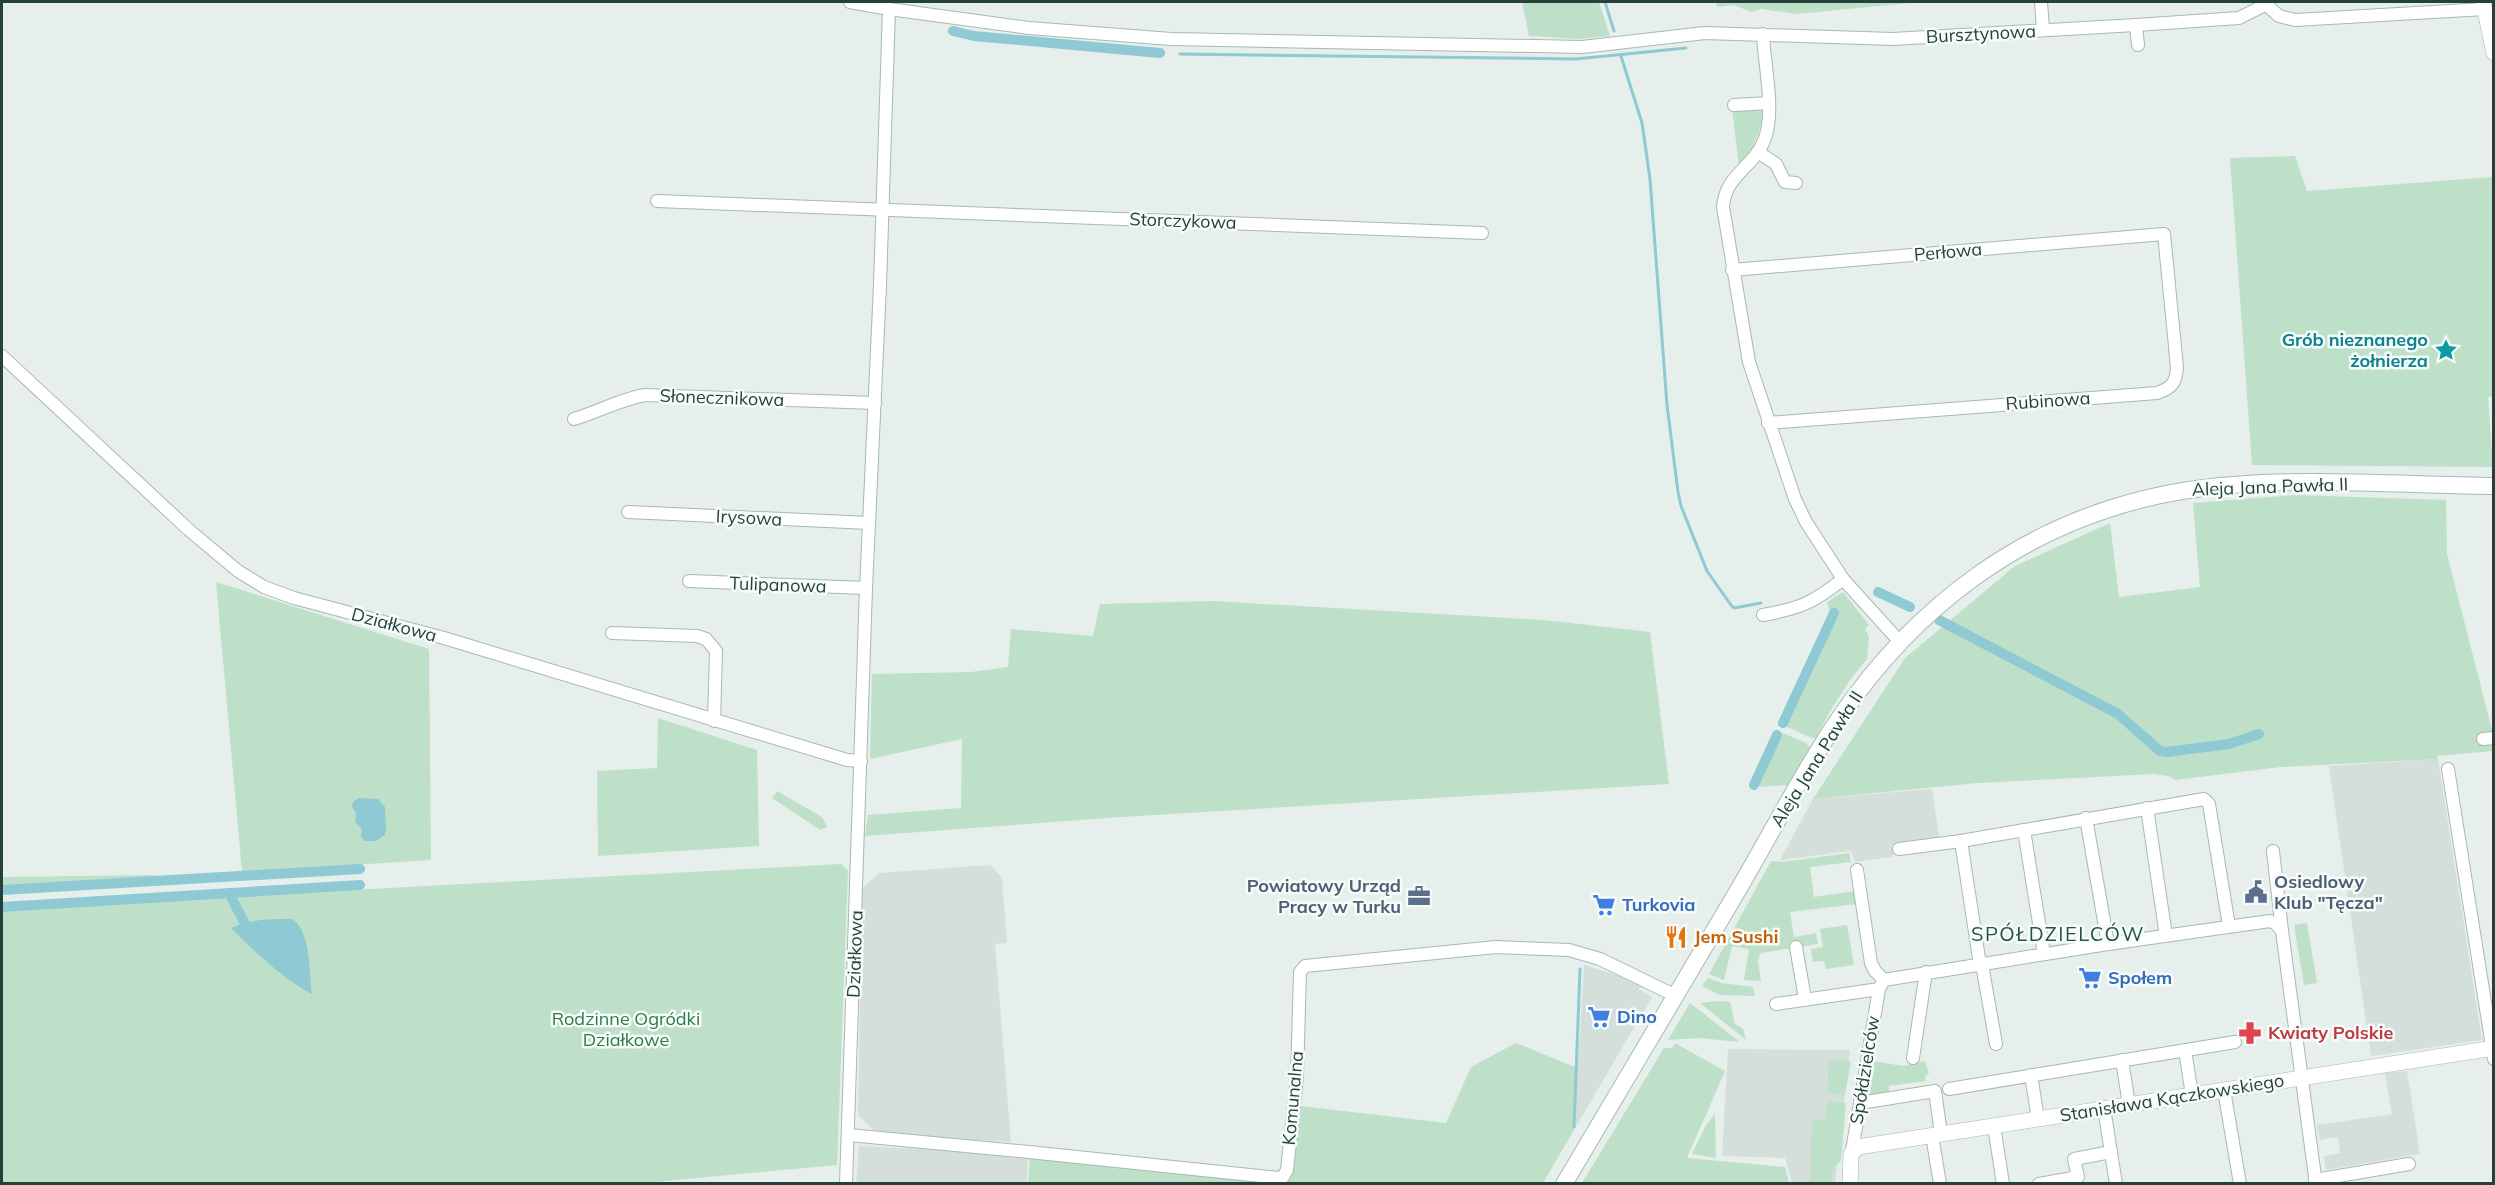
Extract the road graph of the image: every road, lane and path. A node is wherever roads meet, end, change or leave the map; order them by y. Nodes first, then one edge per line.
1 (850, 2) edge
2 (2041, 2) edge
3 (2264, 3) edge
4 (2484, 5) edge
5 (889, 9) junction
6 (2136, 25) junction
7 (2043, 30) junction
8 (1763, 34) junction
9 (2138, 45) dead end
10 (2493, 53) edge
11 (1769, 103) junction
12 (1734, 105) dead end
13 (1758, 152) junction
14 (1796, 183) dead end
15 (657, 201) dead end
16 (883, 209) junction
17 (1482, 233) dead end
18 (2164, 234) joint
19 (1732, 270) junction
20 (2, 356) edge
21 (875, 404) junction
22 (574, 419) dead end
23 (1768, 423) junction
24 (2493, 486) edge
25 (628, 512) dead end
26 (869, 523) junction
27 (1843, 579) junction
28 (689, 581) dead end
29 (866, 588) junction
30 (1763, 615) dead end
31 (612, 633) dead end
32 (1899, 641) junction
33 (714, 721) junction
34 (860, 767) junction
35 (2448, 769) dead end
36 (2147, 808) junction
37 (2086, 818) junction
38 (2024, 830) junction
39 (1961, 841) junction
40 (1899, 849) dead end
41 (2273, 851) dead end
42 (1857, 870) dead end
43 (2229, 926) junction
44 (2282, 931) junction
45 (2166, 936) junction
46 (2108, 944) junction
47 (1796, 947) dead end
48 (2044, 954) junction
49 (1980, 964) junction
50 (1926, 972) junction
51 (1882, 984) junction
52 (1676, 996) junction
53 (1805, 999) junction
54 (1776, 1004) dead end
55 (2235, 1042) dead end
56 (1996, 1044) dead end
57 (2185, 1050) junction
58 (2493, 1051) edge
59 (1913, 1059) dead end
60 (2122, 1060) junction
61 (2031, 1075) junction
62 (2300, 1078) junction
63 (1949, 1089) dead end
64 (2224, 1090) junction
65 (2192, 1095) junction
66 (1860, 1103) junction
67 (2129, 1104) junction
68 (2104, 1108) junction
69 (2038, 1119) junction
70 (1994, 1126) junction
71 (1936, 1135) junction
72 (849, 1136) junction
73 (1852, 1151) junction
74 (2111, 1152) junction
75 (2409, 1164) dead end
76 (2315, 1182) edge
77 (846, 1184) edge
78 (1564, 1184) edge
79 (1850, 1184) edge
80 (1940, 1184) edge
81 (2003, 1184) edge
82 (2038, 1184) edge
83 (2116, 1184) edge
84 (2240, 1184) edge

1 - 5 street, Bursztynowa
2 - 7 street
3 - 4 street
3 - 6 street, Bursztynowa
4 - 10 street
5 - 8 street, Bursztynowa
5 - 16 street
6 - 7 street, Bursztynowa
6 - 9 street
7 - 8 street, Bursztynowa
8 - 11 street
11 - 12 street
11 - 13 street
13 - 14 street
13 - 19 street
15 - 16 street, Storczykowa
16 - 17 street, Storczykowa
16 - 21 street
18 - 19 street, Perłowa
18 - 23 street, Rubinowa
19 - 23 street
20 - 33 street, Działkowa
21 - 22 street, Słonecznikowa
21 - 26 street
23 - 27 street
24 - 32 main road, Aleja Jana Pawła II
25 - 26 street, Irysowa
26 - 29 street
27 - 30 street
27 - 32 street
28 - 29 street, Tulipanowa
29 - 34 street
31 - 33 street
32 - 52 main road, Aleja Jana Pawła II
33 - 34 street, Działkowa
34 - 72 street, Działkowa
35 - 58 street
36 - 37 street
36 - 43 street
36 - 45 street
37 - 38 street
37 - 46 street
38 - 39 street
38 - 48 street
39 - 40 street
39 - 49 street
41 - 44 street
42 - 51 street
43 - 44 street, Spółdzielców
43 - 45 street, Spółdzielców
44 - 62 street
45 - 46 street, Spółdzielców
46 - 48 street, Spółdzielców
47 - 53 street
48 - 49 street, Spółdzielców
49 - 50 street, Spółdzielców
49 - 56 street
50 - 51 street, Spółdzielców
50 - 59 street
51 - 53 street, Spółdzielców
51 - 66 street, Spółdzielców
52 - 72 street, Komunalna
52 - 78 main road, Aleja Jana Pawła II
53 - 54 street, Spółdzielców
55 - 57 street
57 - 60 street
57 - 65 street
58 - 62 street, Stanisława Kączkowskiego
60 - 61 street
60 - 67 street
61 - 63 street
61 - 69 street
62 - 64 street, Stanisława Kączkowskiego
62 - 76 street
64 - 65 street, Stanisława Kączkowskiego
64 - 84 street
65 - 67 street, Stanisława Kączkowskiego
66 - 71 street
66 - 73 street, Spółdzielców
67 - 68 street, Stanisława Kączkowskiego
68 - 69 street, Stanisława Kączkowskiego
68 - 74 street
69 - 70 street, Stanisława Kączkowskiego
70 - 71 street, Stanisława Kączkowskiego
70 - 81 street
71 - 73 street, Stanisława Kączkowskiego
71 - 80 street
72 - 77 street, Działkowa
73 - 79 street
74 - 82 street
74 - 83 street
75 - 76 street

